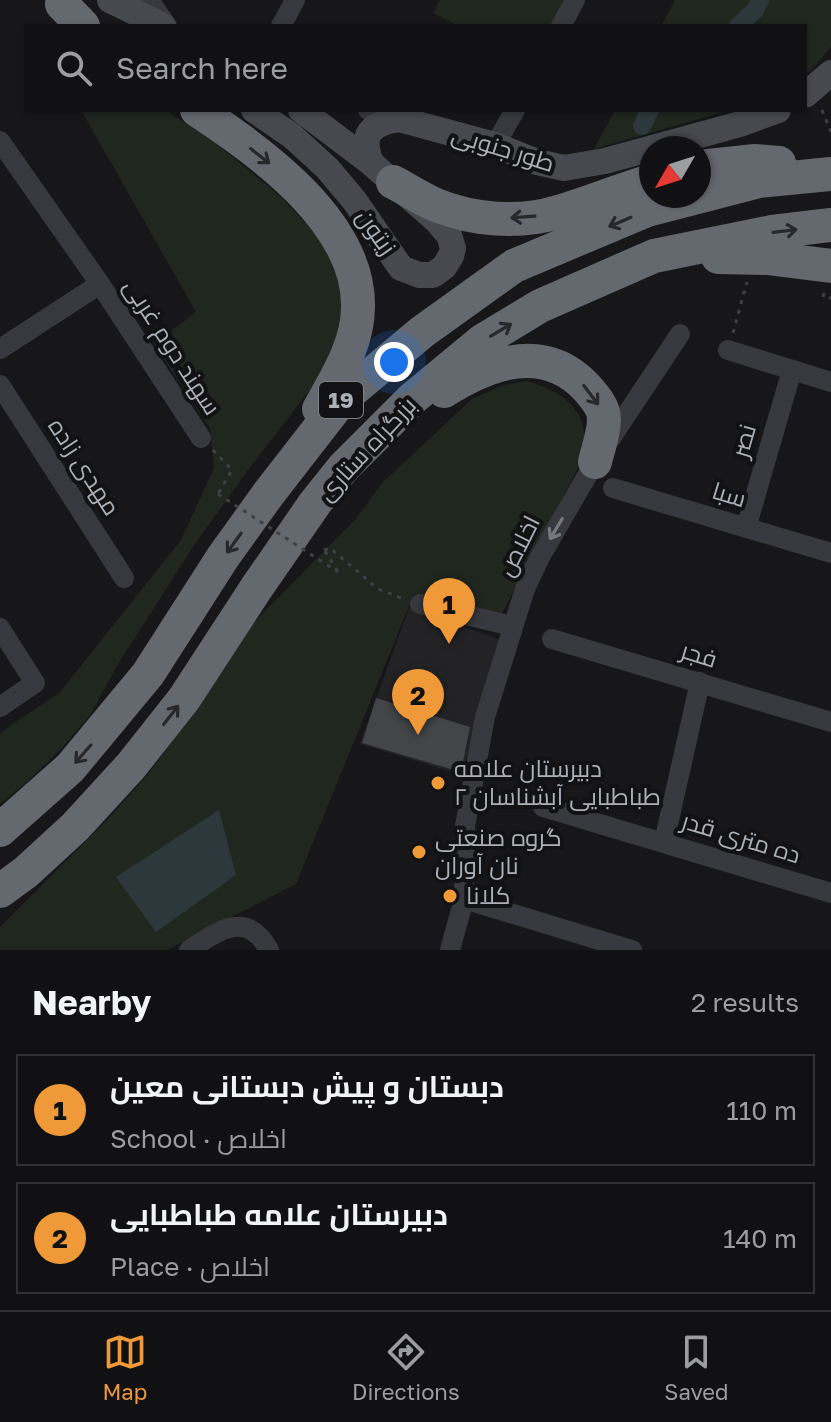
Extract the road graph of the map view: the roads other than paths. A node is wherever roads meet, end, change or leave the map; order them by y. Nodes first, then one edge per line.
1 (110, 0) edge
2 (149, 0) edge
3 (295, 0) edge
4 (575, 0) edge
5 (66, 10) edge
6 (98, 24) edge
7 (161, 24) edge
8 (164, 24) edge
9 (282, 24) edge
10 (562, 24) edge
11 (831, 73) edge
12 (807, 93) edge
13 (200, 112) edge
14 (257, 112) edge
15 (304, 112) edge
16 (375, 112) edge
17 (514, 112) edge
18 (773, 112) edge
19 (399, 119) junction
20 (0, 141) edge
21 (495, 145) junction
22 (711, 166) edge
23 (831, 171) edge
24 (382, 172) junction
25 (639, 185) edge
26 (831, 225) edge
27 (654, 256) junction
28 (827, 282) edge
29 (100, 284) junction
30 (680, 334) dead end
31 (0, 349) edge
32 (728, 350) road end
33 (792, 370) junction
34 (831, 382) edge
35 (0, 385) edge
36 (376, 433) junction
37 (201, 438) road end
38 (604, 475) junction
39 (269, 493) junction
40 (746, 528) junction
41 (831, 553) edge
42 (124, 578) dead end
43 (420, 604) road end
44 (512, 626) junction
45 (0, 628) edge
46 (552, 639) dead end
47 (700, 682) junction
48 (0, 707) edge
49 (831, 722) edge
50 (543, 807) dead end
51 (0, 830) edge
52 (664, 842) junction
53 (0, 891) edge
54 (831, 893) edge
55 (464, 899) junction
56 (266, 946) edge
57 (189, 950) edge
58 (450, 950) edge
59 (632, 950) edge

1 - 7 main road
2 - 8 street
3 - 9 street
4 - 10 street
5 - 6 main road
11 - 12 main road
13 -> 39 highway
14 - 24 main road, زیتون
15 - 24 main road, زیتون
16 - 19 street, طور جنوبی
17 - 21 street
18 - 21 main road, طور جنوبی
19 - 21 main road, طور جنوبی
19 - 24 main road
20 - 29 street, سهند دوم غربی
22 - 23 highway
23 -> 39 highway, بزرگراه ستاری / 19
25 -> 24 highway
27 -> 26 highway, بزرگراه ستاری / 19
27 - 28 highway
36 -> 27 highway, بزرگراه ستاری / 19
29 - 31 street
29 - 37 street, سهند دوم غربی
30 - 38 street, اخلاص
32 - 33 street
33 - 34 street
33 - 40 street, نصر
35 - 42 street, مهدی زاده
36 -> 38 highway
53 -> 36 highway, بزرگراه ستاری / 19
38 - 40 street, سبا
38 -> 44 street, اخلاص
39 -> 51 highway, بزرگراه ستاری / 19
40 - 41 street, سبا
43 - 44 street
44 - 55 street, اخلاص
45 - 48 street
46 - 47 street, فجر
47 - 49 street, فجر
47 - 52 street
50 - 52 street, ده متری قدر
52 - 54 street, ده متری قدر
55 - 58 street, اخلاص
55 - 59 street
56 - 57 street

